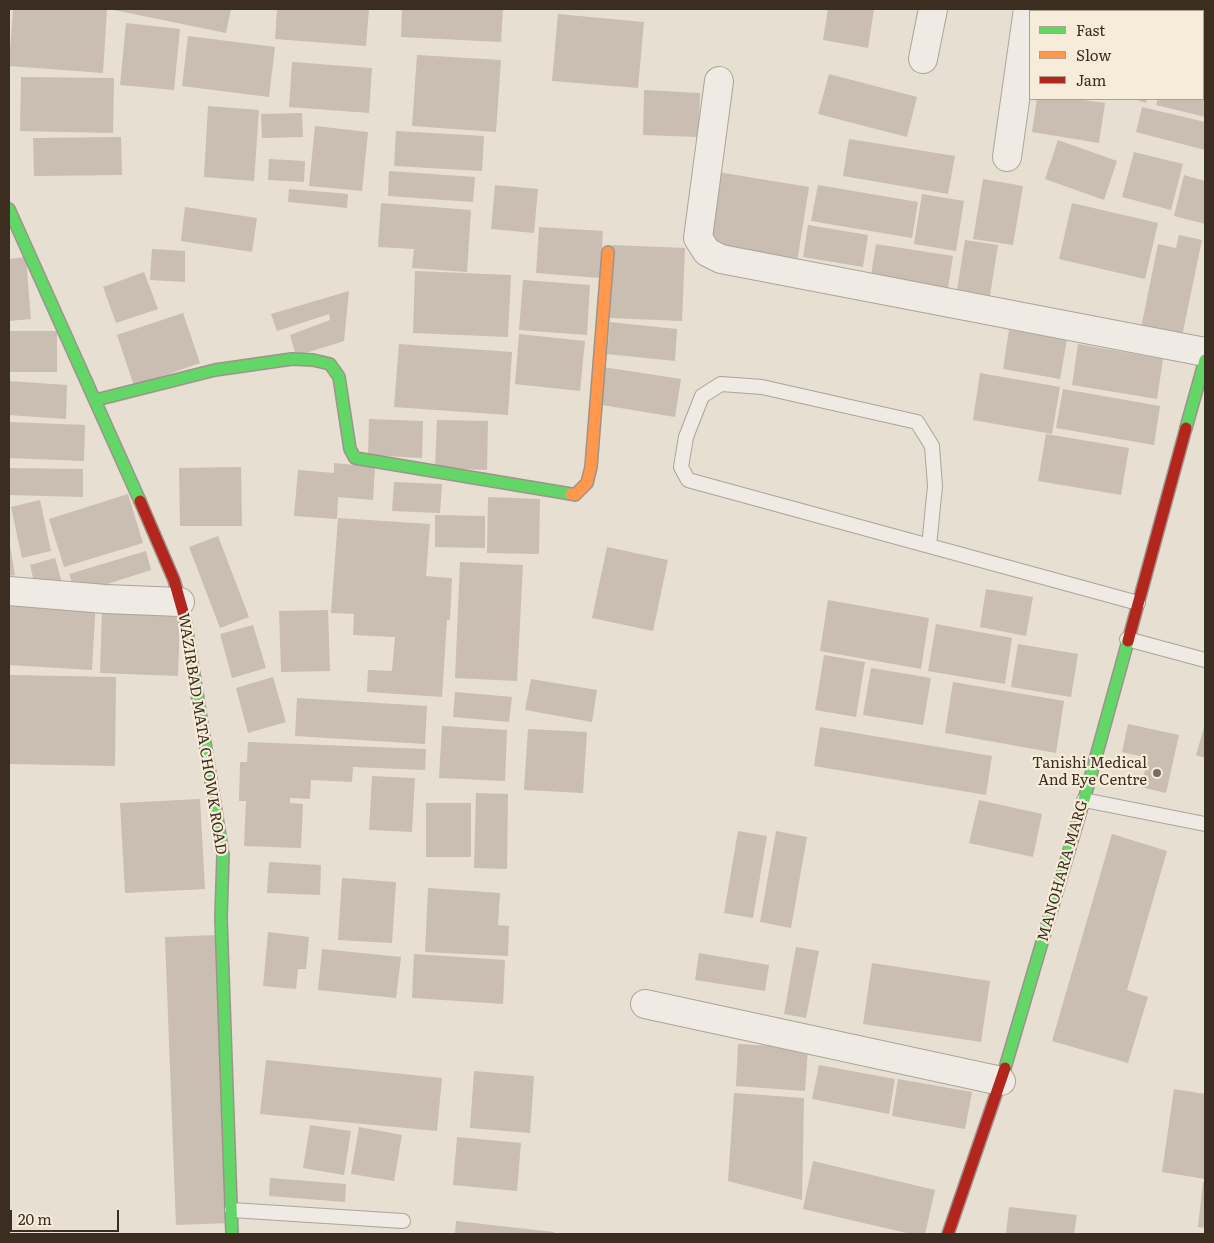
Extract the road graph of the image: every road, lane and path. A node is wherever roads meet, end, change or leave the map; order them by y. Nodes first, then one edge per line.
1 (933, 9) edge
2 (1028, 9) edge
3 (923, 60) dead end
4 (718, 81) dead end
5 (1006, 157) dead end
6 (9, 209) edge
7 (16, 244) edge
8 (608, 252) dead end
9 (1205, 352) edge
10 (1205, 360) edge
11 (1202, 385) edge
12 (96, 400) junction
13 (930, 546) junction
14 (9, 591) edge
15 (180, 602) junction
16 (1138, 603) junction
17 (1127, 639) junction
18 (1205, 660) edge
19 (1084, 800) junction
20 (1205, 824) edge
21 (645, 1004) dead end
22 (1001, 1081) junction
23 (232, 1210) junction
24 (403, 1221) dead end
25 (232, 1234) edge
26 (948, 1234) edge

1 - 3 street
2 - 5 street
4 - 9 street
6 - 7 street, WAZIRBAD MATA CHOWK ROAD
7 - 12 street, WAZIRBAD MATA CHOWK ROAD
8 - 12 street
10 - 11 street, MANOHARA MARG
11 - 16 street, MANOHARA MARG
12 - 15 street, WAZIRBAD MATA CHOWK ROAD
13 - 13 lane
13 - 16 lane
14 - 15 street
15 - 23 street, WAZIRBAD MATA CHOWK ROAD
16 - 17 street, MANOHARA MARG
17 - 18 lane
17 - 19 street, MANOHARA MARG
19 - 20 lane
19 - 22 street, MANOHARA MARG
21 - 22 street
22 - 26 street, MANOHARA MARG
23 - 24 lane
23 - 25 street, WAZIRBAD MATA CHOWK ROAD

